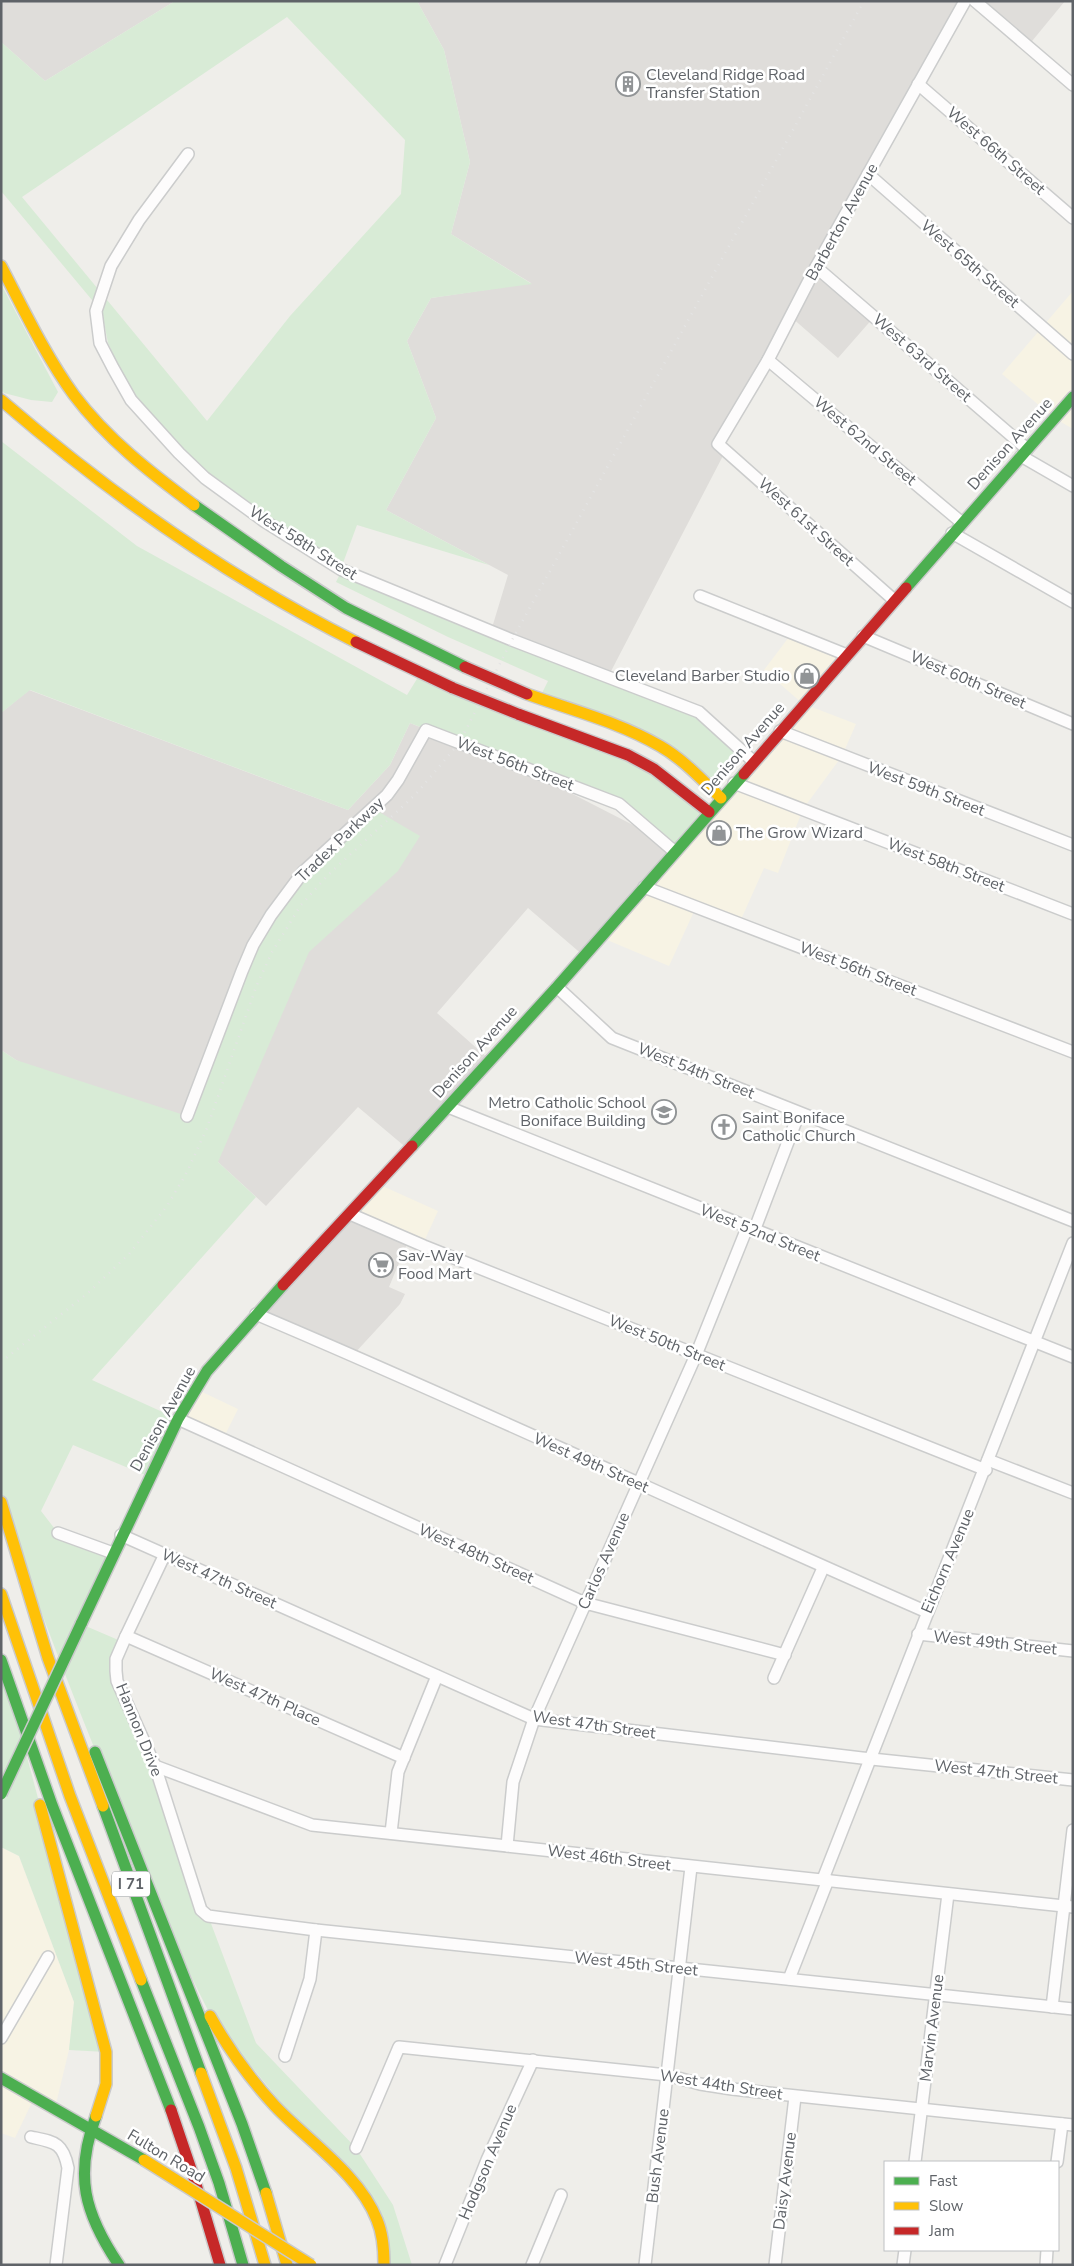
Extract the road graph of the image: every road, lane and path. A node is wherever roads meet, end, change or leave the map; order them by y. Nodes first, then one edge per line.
1 (965, 1) edge
2 (975, 1) edge
3 (918, 84) junction
4 (1073, 85) edge
5 (188, 154) dead end
6 (868, 174) junction
7 (1073, 218) edge
8 (1, 266) edge
9 (816, 267) junction
10 (1073, 354) edge
11 (768, 360) junction
12 (1073, 397) edge
13 (1, 400) edge
14 (718, 444) joint
15 (1024, 453) junction
16 (1073, 486) edge
17 (961, 522) junction
18 (952, 533) junction
19 (700, 596) dead end
20 (894, 600) junction
21 (1073, 602) edge
22 (863, 636) junction
23 (847, 655) junction
24 (1073, 724) edge
25 (426, 730) joint
26 (780, 730) junction
27 (753, 761) junction
28 (734, 783) junction
29 (721, 798) junction
30 (709, 812) junction
31 (1073, 845) edge
32 (675, 852) junction
33 (644, 887) junction
34 (1073, 914) edge
35 (556, 987) junction
36 (1073, 1052) edge
37 (448, 1107) junction
38 (799, 1113) junction
39 (187, 1116) dead end
40 (350, 1214) junction
41 (1073, 1222) edge
42 (750, 1229) junction
43 (1073, 1243) edge
44 (256, 1314) junction
45 (1034, 1342) junction
46 (696, 1355) junction
47 (1073, 1357) edge
48 (178, 1419) junction
49 (987, 1465) junction
50 (638, 1484) junction
51 (1073, 1493) edge
52 (2, 1507) edge
53 (58, 1533) dead end
54 (121, 1535) junction
55 (113, 1553) junction
56 (165, 1554) junction
57 (823, 1568) junction
58 (1, 1594) edge
59 (585, 1603) junction
60 (927, 1612) junction
61 (918, 1634) junction
62 (126, 1636) junction
63 (1073, 1651) edge
64 (785, 1655) junction
65 (1, 1660) edge
66 (437, 1676) junction
67 (774, 1678) dead end
68 (14, 1701) junction
69 (534, 1719) junction
70 (404, 1758) junction
71 (870, 1759) junction
72 (155, 1766) junction
73 (1073, 1780) edge
74 (1, 1794) edge
75 (1073, 1830) edge
76 (391, 1832) junction
77 (507, 1846) junction
78 (691, 1868) junction
79 (147, 1880) junction
80 (825, 1880) junction
81 (948, 1894) junction
82 (1068, 1907) edge
83 (202, 1910) joint
84 (316, 1930) junction
85 (48, 1957) dead end
86 (679, 1968) junction
87 (790, 1979) junction
88 (936, 1995) junction
89 (1052, 2007) junction
90 (1073, 2009) edge
91 (1, 2038) edge
92 (285, 2056) dead end
93 (533, 2060) junction
94 (667, 2075) junction
95 (1, 2078) edge
96 (795, 2096) junction
97 (922, 2109) junction
98 (1067, 2124) edge
99 (91, 2130) junction
100 (31, 2137) dead end
101 (356, 2148) dead end
102 (915, 2161) edge
103 (1057, 2161) edge
104 (561, 2195) dead end
105 (905, 2251) edge
106 (1047, 2251) edge
107 (56, 2265) edge
108 (119, 2265) edge
109 (220, 2265) edge
110 (243, 2265) edge
111 (265, 2265) edge
112 (287, 2265) edge
113 (311, 2265) edge
114 (384, 2265) edge
115 (445, 2265) edge
116 (532, 2265) edge
117 (645, 2265) edge
118 (775, 2265) edge
119 (903, 2265) edge
120 (1046, 2265) edge

1 - 3 street, Barberton Avenue
2 - 4 street
3 - 6 street, Barberton Avenue
3 - 7 street, West 66th Street
5 - 27 street, West 58th Street
6 - 9 street, Barberton Avenue
6 - 10 street, West 65th Street
8 - 29 main road, bridge
9 - 11 street, Barberton Avenue
9 - 15 street, West 63rd Street
11 - 14 street, Barberton Avenue
11 - 17 street, West 62nd Street
12 - 15 main road, Denison Avenue
13 - 30 main road, bridge
14 - 20 street, West 61st Street
15 - 16 street, West 63rd Street
15 - 17 main road, Denison Avenue
17 - 18 main road, Denison Avenue
18 - 20 main road, Denison Avenue
18 - 21 street
19 - 23 street
20 - 22 main road, Denison Avenue
22 - 23 main road, Denison Avenue
22 - 24 street, West 60th Street
23 - 26 main road, Denison Avenue
25 - 32 street, West 56th Street
25 - 39 street, Tradex Parkway
26 - 27 main road, Denison Avenue
26 - 31 street, West 59th Street
27 - 28 main road, Denison Avenue
28 - 29 main road, Denison Avenue
28 - 34 street, West 58th Street
29 - 30 main road, Denison Avenue
30 - 32 main road, Denison Avenue
32 - 33 main road, Denison Avenue
33 - 35 main road, Denison Avenue
33 - 36 street, West 56th Street
35 - 37 main road, Denison Avenue
35 - 38 street, West 54th Street
37 - 40 main road, Denison Avenue
37 - 42 street, West 52nd Street
38 - 41 street, West 54th Street
38 - 42 street, Carlos Avenue
40 - 44 main road, Denison Avenue
40 - 46 street, West 50th Street
42 - 45 street, West 52nd Street
42 - 46 street, Carlos Avenue
43 - 45 street, Eichorn Avenue
44 - 48 main road, Denison Avenue
44 - 50 street, West 49th Street
45 - 47 street, West 52nd Street
45 - 49 street, Eichorn Avenue
46 - 49 street, West 50th Street
46 - 50 street, Carlos Avenue
48 - 54 main road, Denison Avenue
48 - 59 street, West 48th Street
49 - 51 street, West 50th Street
49 - 60 street, Eichorn Avenue
50 - 57 street, West 49th Street
50 - 59 street, Carlos Avenue
52 - 79 main road
52 - 111 main road, I 71
53 - 55 street
54 - 55 main road, Denison Avenue
54 - 56 street, West 47th Street
55 - 74 main road, Denison Avenue, bridge
56 - 62 street, Hannon Drive
56 - 66 street, West 47th Street
57 - 60 street, West 49th Street
57 - 64 street
58 - 110 main road, I 71
59 - 64 street, West 48th Street
59 - 69 street, Carlos Avenue
60 - 61 street, Eichorn Avenue
61 - 63 street, West 49th Street
61 - 71 street, Eichorn Avenue
62 - 70 street, West 47th Place
62 - 72 street, Hannon Drive
64 - 67 street
65 - 68 main road
66 - 69 street, West 47th Street
66 - 70 street
68 - 99 main road
68 - 109 main road
69 - 71 street, West 47th Street
69 - 77 street, Carlos Avenue
70 - 76 street
71 - 73 street, West 47th Street
71 - 80 street, Eichorn Avenue
72 - 76 street, West 46th Street
72 - 83 street, Hannon Drive
75 - 82 street
76 - 77 street, West 46th Street
77 - 78 street, West 46th Street
78 - 80 street, West 46th Street
78 - 86 street, Bush Avenue
79 - 112 main road
79 - 114 main road
80 - 81 street, West 46th Street
80 - 87 street, Eichorn Avenue
81 - 82 street, West 46th Street
81 - 88 street, Marvin Avenue
82 - 89 street
83 - 84 street, West 45th Street
84 - 86 street, West 45th Street
84 - 92 street
85 - 91 street
86 - 87 street, West 45th Street
86 - 94 street, Bush Avenue
87 - 88 street, West 45th Street
88 - 89 street, West 45th Street
88 - 97 street, Marvin Avenue
89 - 90 street, West 45th Street
93 - 94 street, West 44th Street
93 - 101 street, West 44th Street
93 - 115 street, Hodgson Avenue
94 - 96 street, West 44th Street
94 - 117 street, Bush Avenue
95 - 99 main road, Fulton Road
96 - 97 street, West 44th Street
96 - 118 street, Daisy Avenue
97 - 98 street, West 44th Street
97 - 102 street, Marvin Avenue
98 - 103 street
99 - 108 main road
99 - 113 main road, Fulton Road, bridge
100 - 107 street
104 - 116 street
105 - 119 street
106 - 120 street

